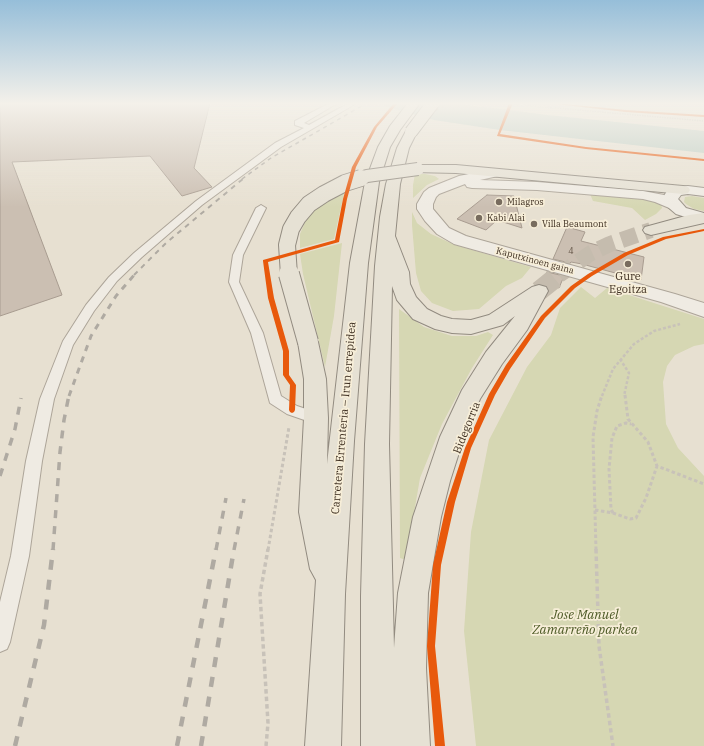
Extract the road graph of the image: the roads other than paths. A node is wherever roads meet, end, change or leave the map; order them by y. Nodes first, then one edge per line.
1 (290, 138) edge
2 (394, 138) edge
3 (402, 138) edge
4 (492, 172) junction
5 (439, 188) junction
6 (683, 190) junction
7 (704, 192) edge
8 (674, 206) junction
9 (261, 208) dead end
10 (704, 218) edge
11 (387, 235) junction
12 (704, 310) edge
13 (316, 418) junction
14 (330, 594) junction
15 (0, 642) edge
16 (323, 746) edge
17 (379, 746) edge
18 (412, 746) edge

1 - 15 lane
2 - 14 main road, Carretera Errenteria – Irun errepidea
3 - 11 main road, Carretera Errenteria – Irun errepidea
4 - 5 street, Kaputxinoen gaina
4 - 6 main road
4 - 13 main road, bridge
5 - 8 street
5 - 12 street, Kaputxinoen gaina
6 - 7 street
6 - 8 street
8 - 10 street
8 - 10 main road
9 - 13 lane
11 - 17 main road, Carretera Errenteria – Irun errepidea
11 - 18 main road
13 - 14 main road
14 - 16 main road, Carretera Errenteria – Irun errepidea

